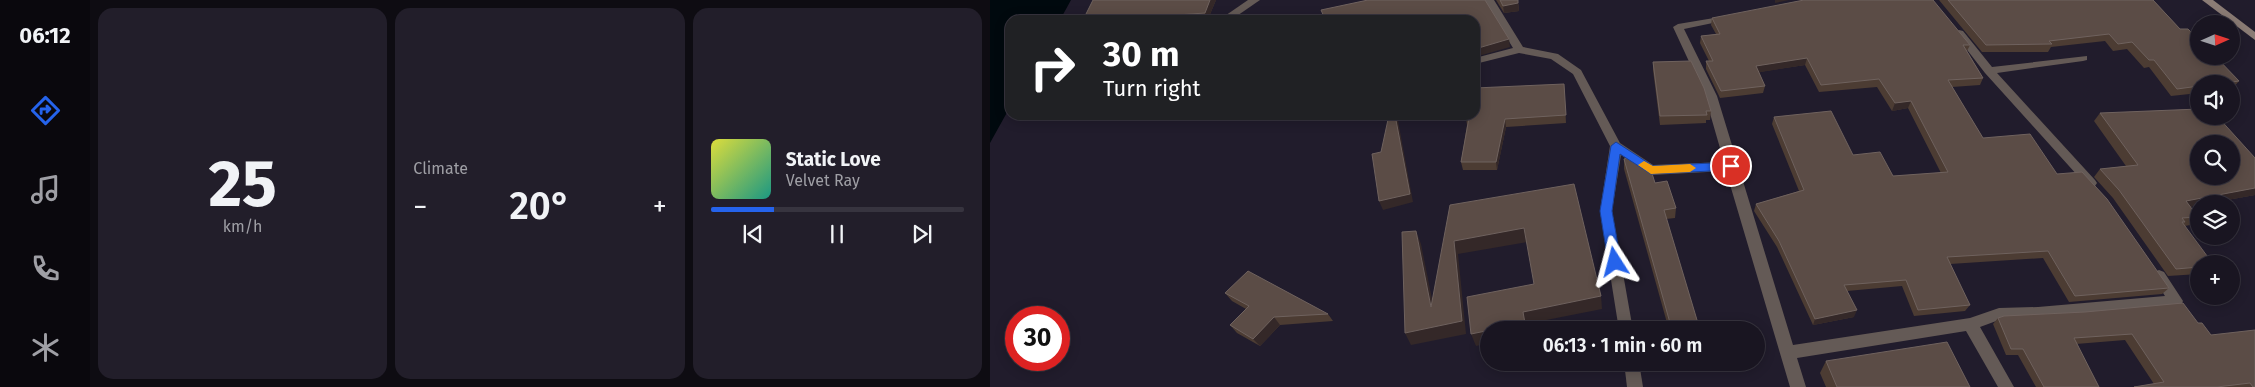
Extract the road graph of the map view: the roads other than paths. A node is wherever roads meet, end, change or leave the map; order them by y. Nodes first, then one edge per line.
1 (1255, 0) edge
2 (1488, 0) edge
3 (2207, 0) edge
4 (1742, 14) edge
5 (1232, 15) edge
6 (1951, 23) edge
7 (2255, 37) edge
8 (1519, 50) junction
9 (2083, 58) dead end
10 (1480, 60) edge
11 (1989, 71) junction
12 (1616, 146) junction
13 (1736, 181) junction
14 (2100, 194) edge
15 (2148, 262) edge
16 (1624, 321) edge
17 (1970, 324) junction
18 (1788, 353) junction
19 (1632, 371) edge
20 (1635, 387) edge
21 (1798, 387) edge
22 (2006, 387) edge

1 - 5 street
2 - 8 street
3 - 7 street
4 - 13 street
6 - 11 street
8 - 10 street
8 - 12 street
9 - 11 street
11 - 14 street
12 - 13 street
12 - 16 street
13 - 18 street
15 - 17 street
17 - 18 street
17 - 22 street
18 - 21 street
19 - 20 street

